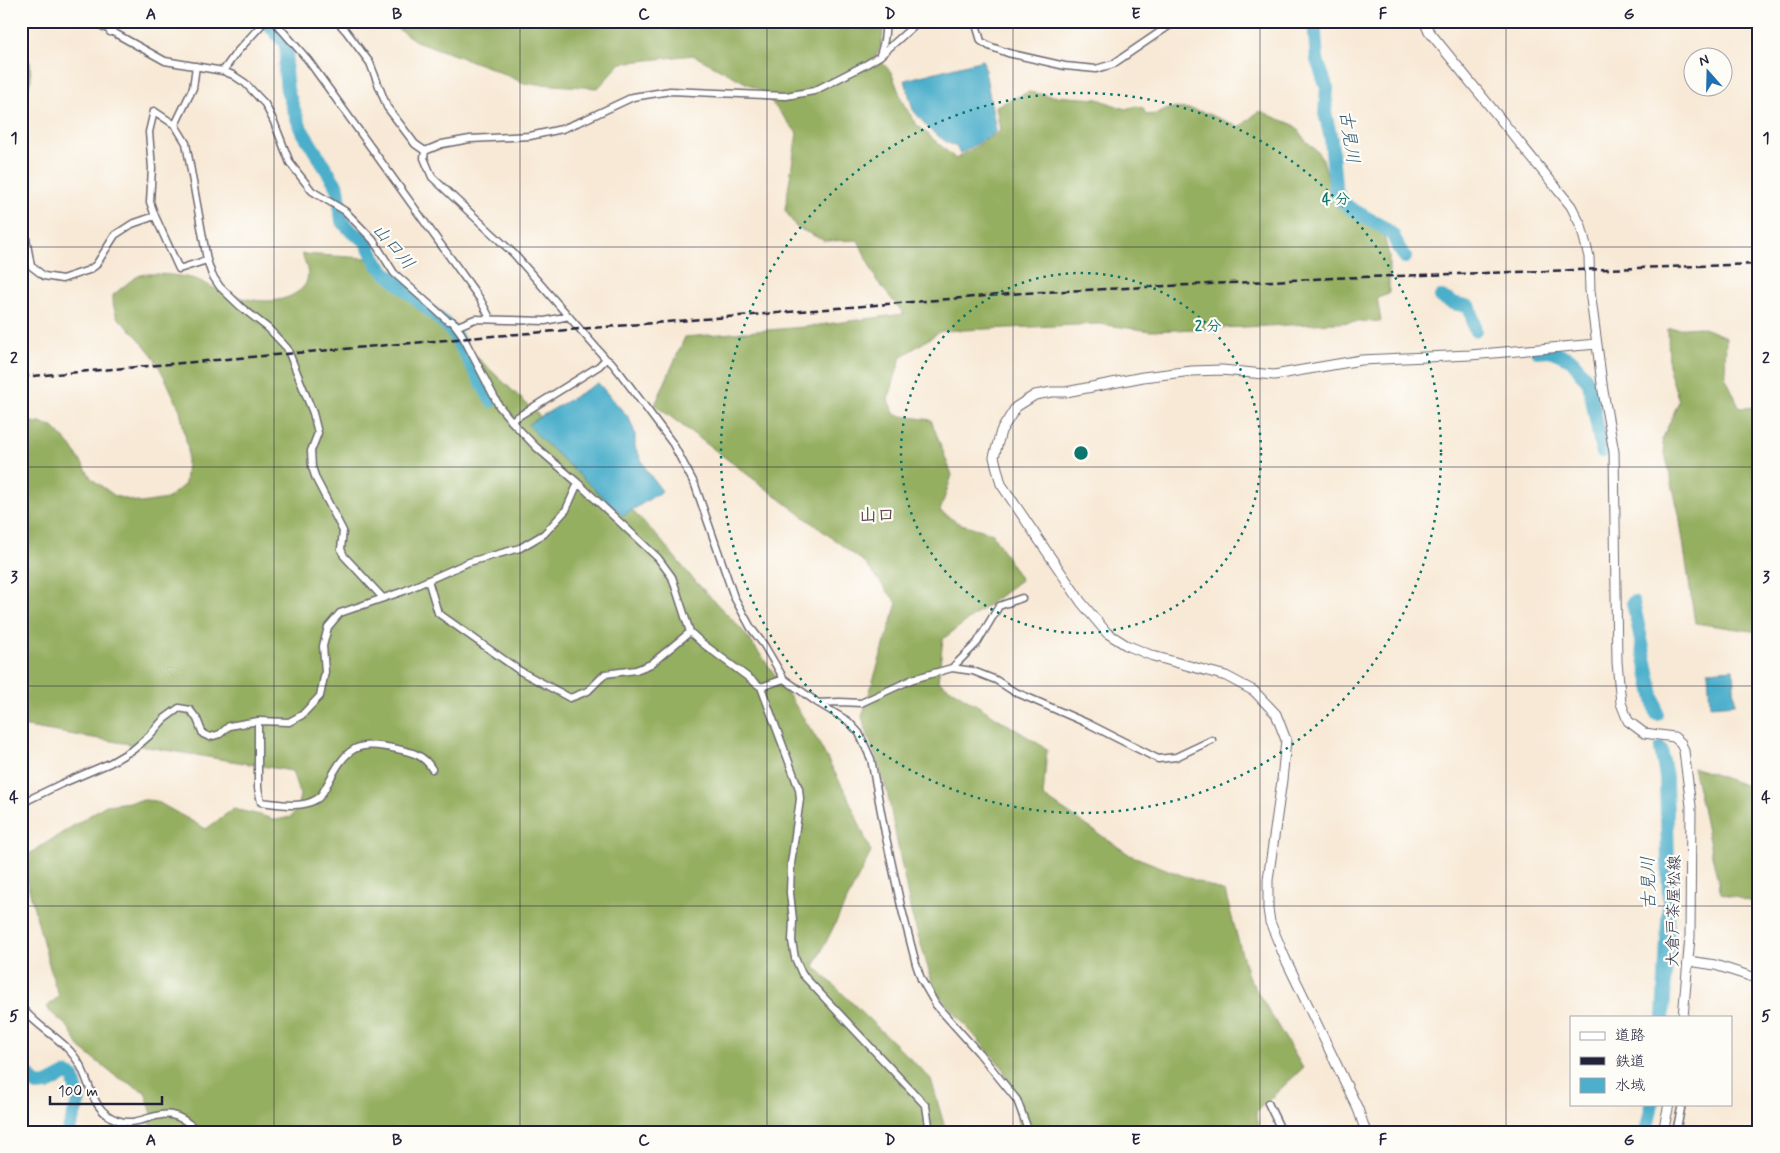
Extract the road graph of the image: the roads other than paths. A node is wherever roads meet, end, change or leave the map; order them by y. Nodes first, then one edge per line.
1 (93, 21) edge
2 (119, 21) edge
3 (265, 21) edge
4 (274, 21) edge
5 (337, 21) edge
6 (884, 21) edge
7 (919, 21) edge
8 (975, 21) edge
9 (1176, 21) edge
10 (1424, 21) edge
11 (110, 32) junction
12 (880, 56) junction
13 (196, 66) junction
14 (223, 71) junction
15 (175, 125) junction
16 (425, 151) junction
17 (21, 211) edge
18 (155, 216) junction
19 (207, 260) junction
20 (570, 316) junction
21 (490, 318) junction
22 (452, 321) junction
23 (1597, 344) junction
24 (606, 359) junction
25 (511, 421) junction
26 (578, 483) junction
27 (428, 580) junction
28 (383, 598) junction
29 (1022, 598) dead end
30 (690, 632) junction
31 (952, 668) junction
32 (784, 678) junction
33 (761, 687) junction
34 (818, 703) junction
35 (258, 721) junction
36 (1212, 740) dead end
37 (432, 769) dead end
38 (21, 806) edge
39 (1689, 961) junction
40 (1759, 979) edge
41 (21, 1006) edge
42 (1683, 1016) edge
43 (1268, 1103) dead end
44 (1669, 1106) edge
45 (1682, 1106) edge
46 (198, 1132) edge
47 (930, 1132) edge
48 (1029, 1132) edge
49 (1282, 1132) edge
50 (1366, 1132) edge
51 (1663, 1132) edge
52 (1676, 1132) edge

1 - 11 street
2 - 11 street
3 - 14 street
4 - 21 street
5 - 16 street
6 - 12 street
7 - 12 street
8 - 9 street
10 - 23 street
11 - 13 street
12 - 16 street
13 - 14 street
13 - 15 street
14 - 22 street
15 - 18 street
15 - 19 street
16 - 20 street
17 - 18 street
18 - 19 street
19 - 28 street
20 - 21 street
20 - 24 street
21 - 22 street
22 - 25 street
23 - 39 street, 大倉戸茶屋松線
23 - 50 street
24 - 25 street
24 - 32 street
25 - 26 street
26 - 27 street
26 - 30 street
27 - 28 street
27 - 30 street
28 - 35 street
29 - 31 street
30 - 33 street
31 - 34 street
31 - 36 street
32 - 33 street
32 - 34 street
33 - 47 street
34 - 48 street
35 - 37 street
35 - 38 street
39 - 40 street
39 - 42 street, 大倉戸茶屋松線
41 - 46 street
43 - 49 street
44 - 51 street
45 - 52 street

